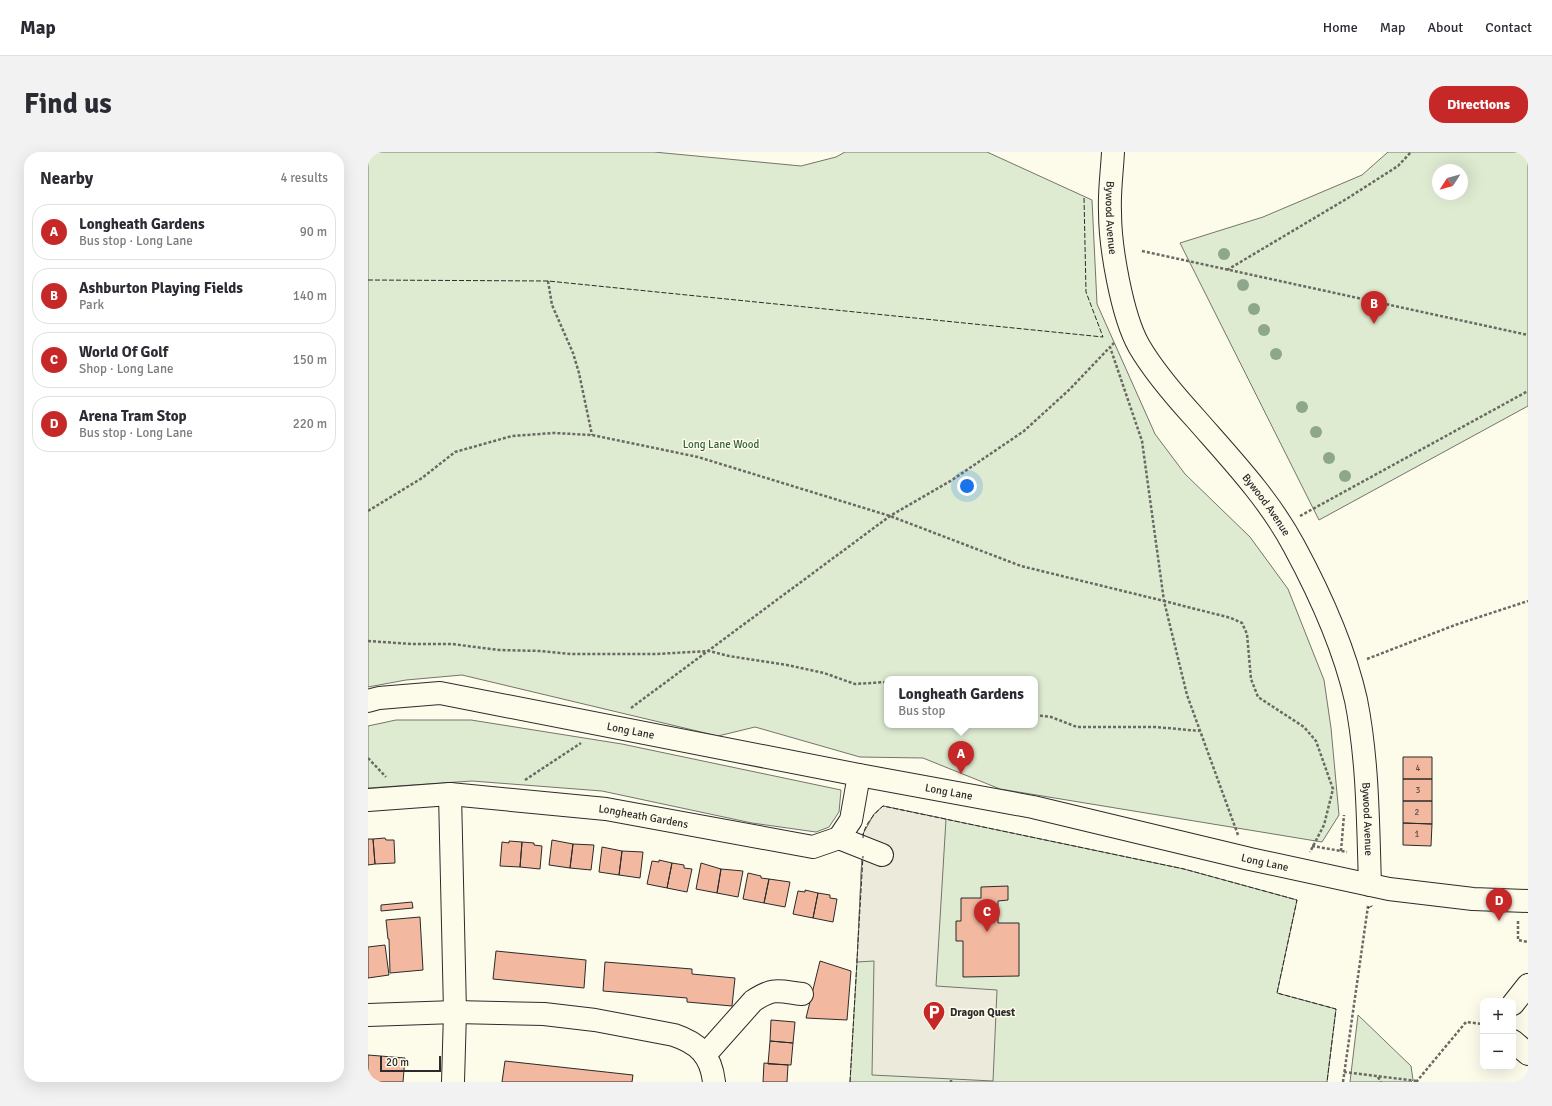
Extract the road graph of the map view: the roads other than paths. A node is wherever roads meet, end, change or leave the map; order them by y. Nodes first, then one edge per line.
1 (1113, 152) edge
2 (368, 701) edge
3 (859, 776) junction
4 (450, 794) junction
5 (368, 800) edge
6 (839, 838) junction
7 (882, 855) dead end
8 (1369, 893) junction
9 (1523, 901) edge
10 (1528, 985) edge
11 (802, 994) dead end
12 (1516, 1000) edge
13 (455, 1012) junction
14 (368, 1015) edge
15 (1516, 1044) edge
16 (1528, 1054) edge
17 (705, 1055) junction
18 (453, 1082) edge
19 (714, 1082) edge

1 - 8 street, Bywood Avenue
2 - 3 street, Long Lane
3 - 6 street
3 - 8 street, Long Lane
4 - 5 street, Longheath Gardens
4 - 6 street, Longheath Gardens
4 - 13 street
6 - 7 street
8 - 9 street, Long Lane
10 - 12 street
11 - 17 street
13 - 14 street
13 - 17 street
13 - 18 street
15 - 16 street
17 - 19 street

